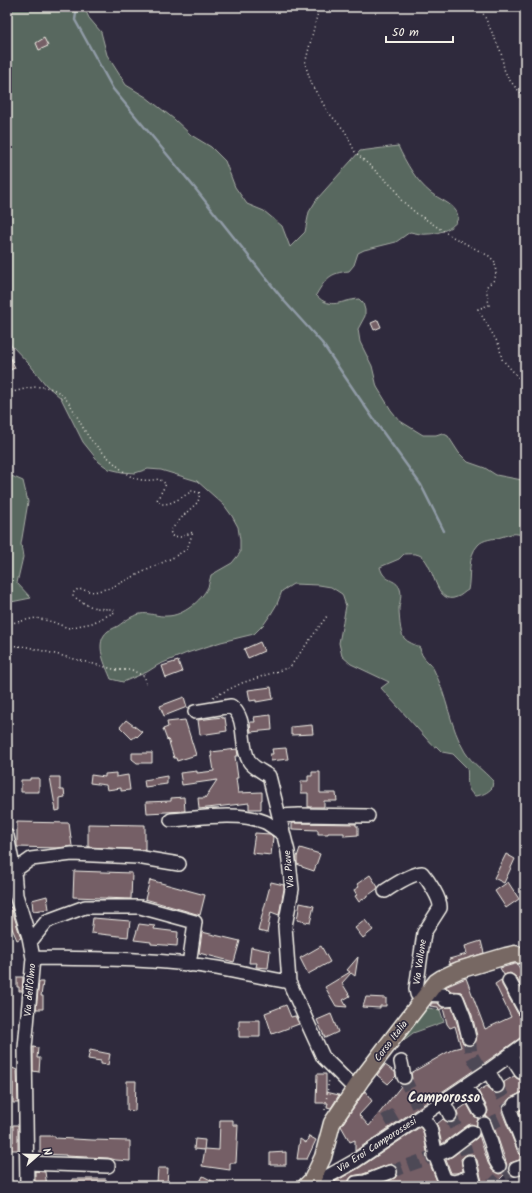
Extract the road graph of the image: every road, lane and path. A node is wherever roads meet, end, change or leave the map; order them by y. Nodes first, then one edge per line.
1 (317, 7) edge
2 (479, 7) edge
3 (525, 97) edge
4 (525, 385) edge
5 (7, 393) edge
6 (327, 616) dead end
7 (7, 624) edge
8 (7, 645) edge
9 (146, 686) dead end
10 (210, 699) dead end
11 (195, 712) dead end
12 (279, 816) junction
13 (368, 816) dead end
14 (171, 820) dead end
15 (283, 834) junction
16 (7, 836) edge
17 (180, 864) dead end
18 (14, 871) junction
19 (385, 891) dead end
20 (30, 942) junction
21 (525, 956) edge
22 (33, 958) junction
23 (189, 965) junction
24 (509, 981) dead end
25 (289, 982) junction
26 (426, 995) junction
27 (525, 1010) edge
28 (468, 1038) tunnel mouth
29 (525, 1044) edge
30 (511, 1054) junction
31 (401, 1062) dead end
32 (488, 1071) junction
33 (521, 1072) dead end
34 (404, 1078) tunnel mouth
35 (466, 1086) junction
36 (497, 1086) tunnel mouth
37 (355, 1089) junction
38 (443, 1101) junction
39 (513, 1109) tunnel mouth
40 (480, 1111) dead end
41 (450, 1115) tunnel mouth
42 (422, 1116) junction
43 (525, 1148) edge
44 (435, 1156) junction
45 (469, 1162) tunnel mouth
46 (27, 1163) junction
47 (350, 1164) junction
48 (108, 1166) dead end
49 (499, 1166) dead end
50 (390, 1172) tunnel mouth
51 (474, 1181) edge
52 (311, 1184) edge
53 (357, 1185) edge
54 (27, 1186) edge

1 - 4 path
2 - 3 path
5 - 7 path
6 - 10 path
8 - 9 path
11 - 12 street, Via Piave
12 - 13 street
12 - 15 street, Via Piave
14 - 15 street
15 - 25 street, Via Piave
16 - 18 street, Via dell'Olmo
17 - 18 street
18 - 20 street, Via dell'Olmo
19 - 26 street, Via Vallone
20 - 22 street, Via dell'Olmo
20 - 23 street
21 - 26 main road, Corso Italia
22 - 23 street
22 - 46 street, Via dell'Olmo
23 - 25 street
24 - 27 street
25 - 37 street, Via Piave
26 - 28 street, Via Vallone
26 - 37 main road, Corso Italia
29 - 30 street, Via Eroi Camporossesi
30 - 32 street, Via Eroi Camporossesi
30 - 33 street
31 - 34 street
32 - 35 street, Via Eroi Camporossesi
32 - 36 street
35 - 38 street, Via Eroi Camporossesi
35 - 40 street
37 - 52 main road, Corso Italia
38 - 41 street
38 - 42 street, Via Eroi Camporossesi
39 - 43 street
42 - 44 street
42 - 47 street, Via Eroi Camporossesi
44 - 49 street
44 - 51 street
45 - 51 street
46 - 48 street
46 - 54 street, Via dell'Olmo
47 - 52 street, Via Eroi Camporossesi
47 - 53 street
50 - 53 street

